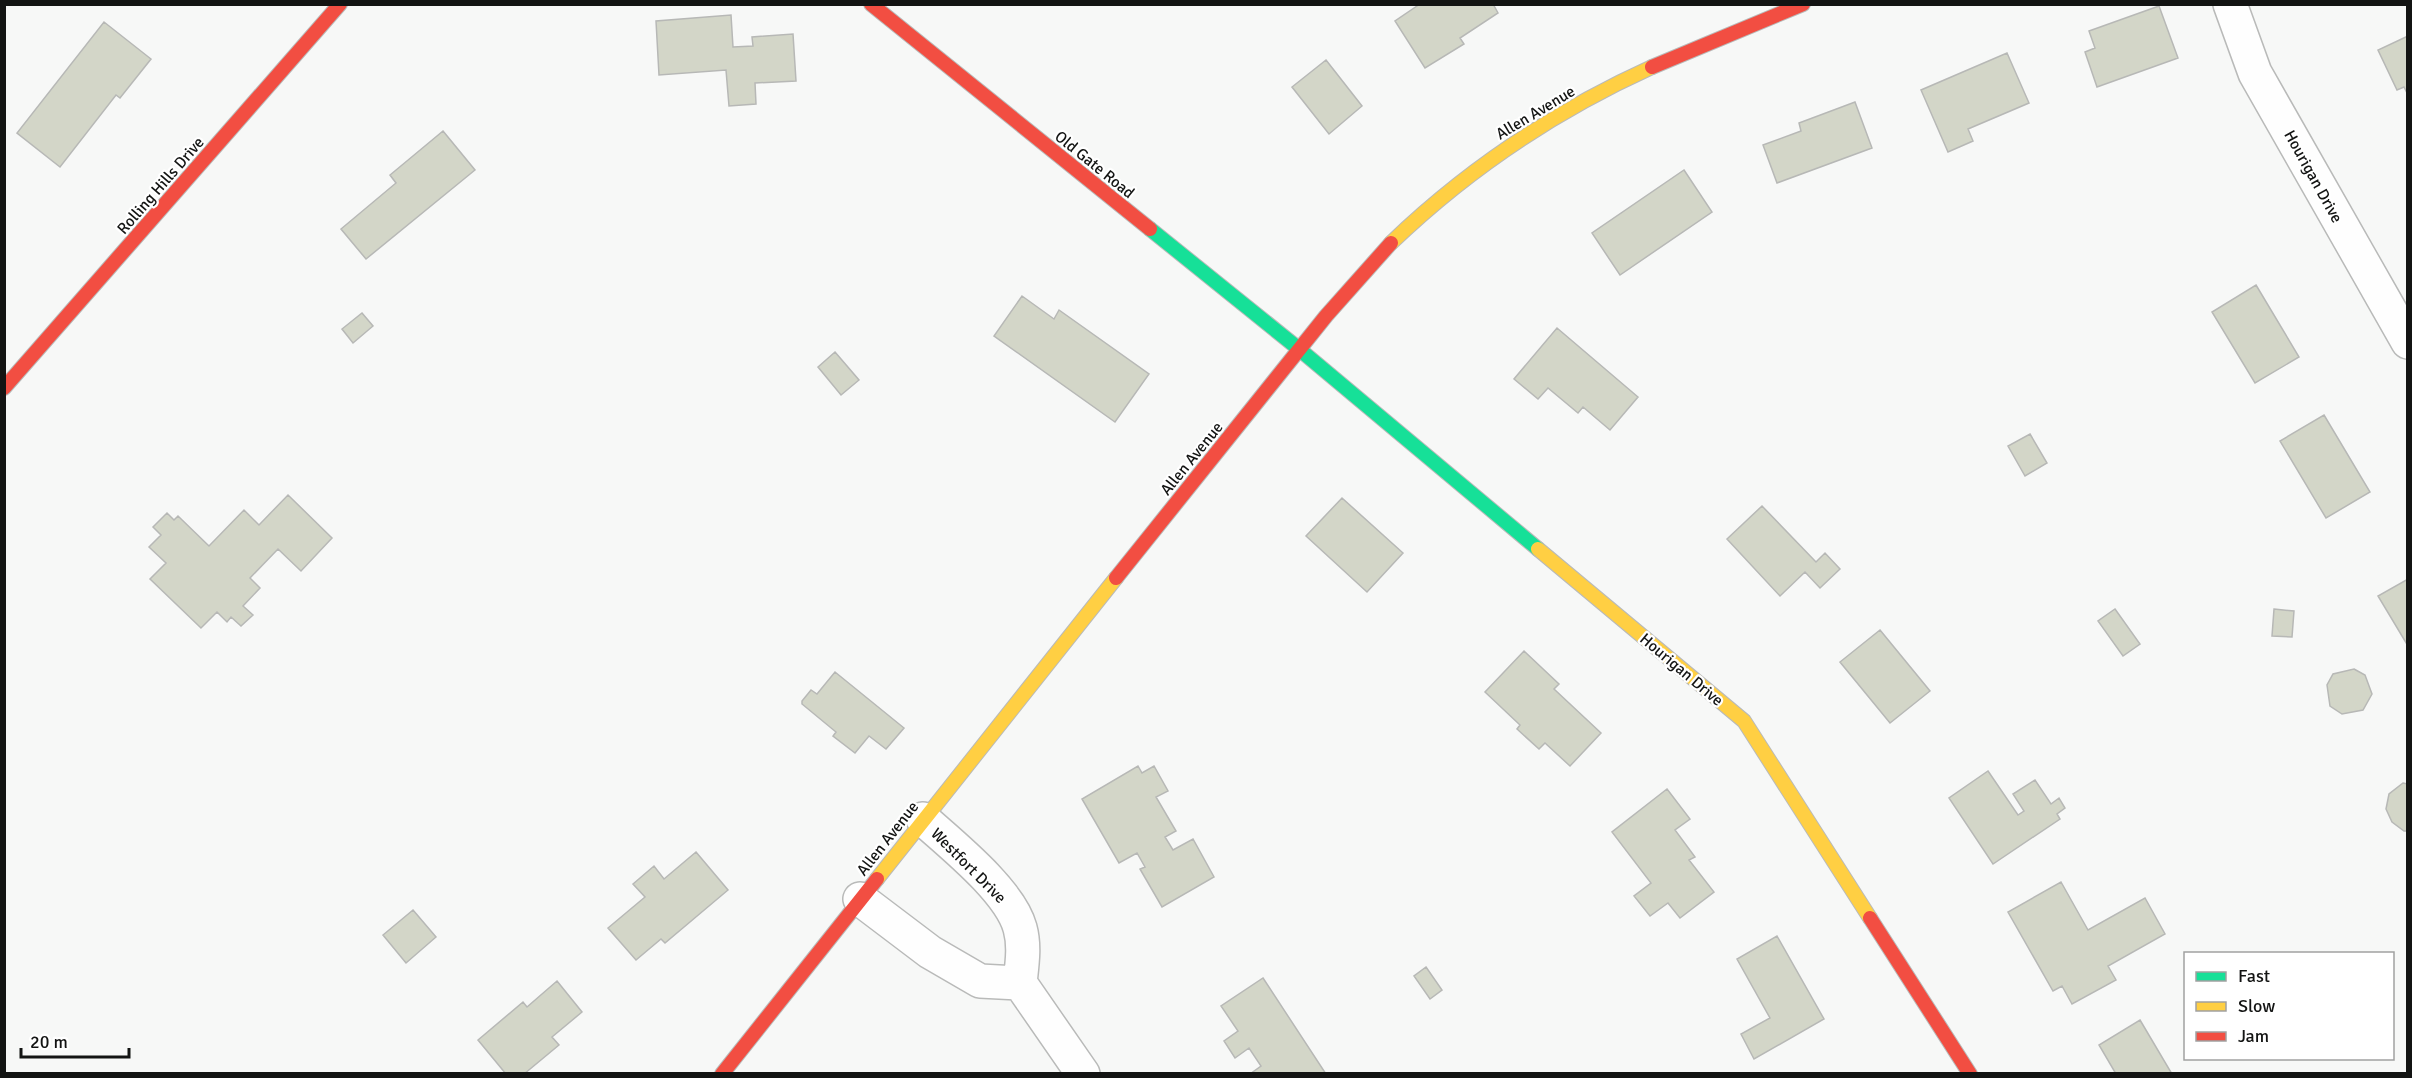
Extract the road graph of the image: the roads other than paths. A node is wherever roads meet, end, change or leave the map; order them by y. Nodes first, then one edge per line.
1 (340, 4) edge
2 (872, 4) edge
3 (1803, 4) edge
4 (2230, 4) edge
5 (2408, 342) edge
6 (1299, 349) junction
7 (4, 388) edge
8 (923, 819) junction
9 (860, 899) junction
10 (1020, 983) junction
11 (722, 1074) edge
12 (1083, 1074) edge
13 (1970, 1074) edge

1 - 7 street, Rolling Hills Drive
2 - 6 street, Old Gate Road
3 - 6 street, Allen Avenue
4 - 5 street, Hourigan Drive
6 - 8 street, Allen Avenue
6 - 13 street, Hourigan Drive
8 - 9 street, Allen Avenue
8 - 10 street, Westfort Drive
9 - 10 street
9 - 11 street, Allen Avenue
10 - 12 street

